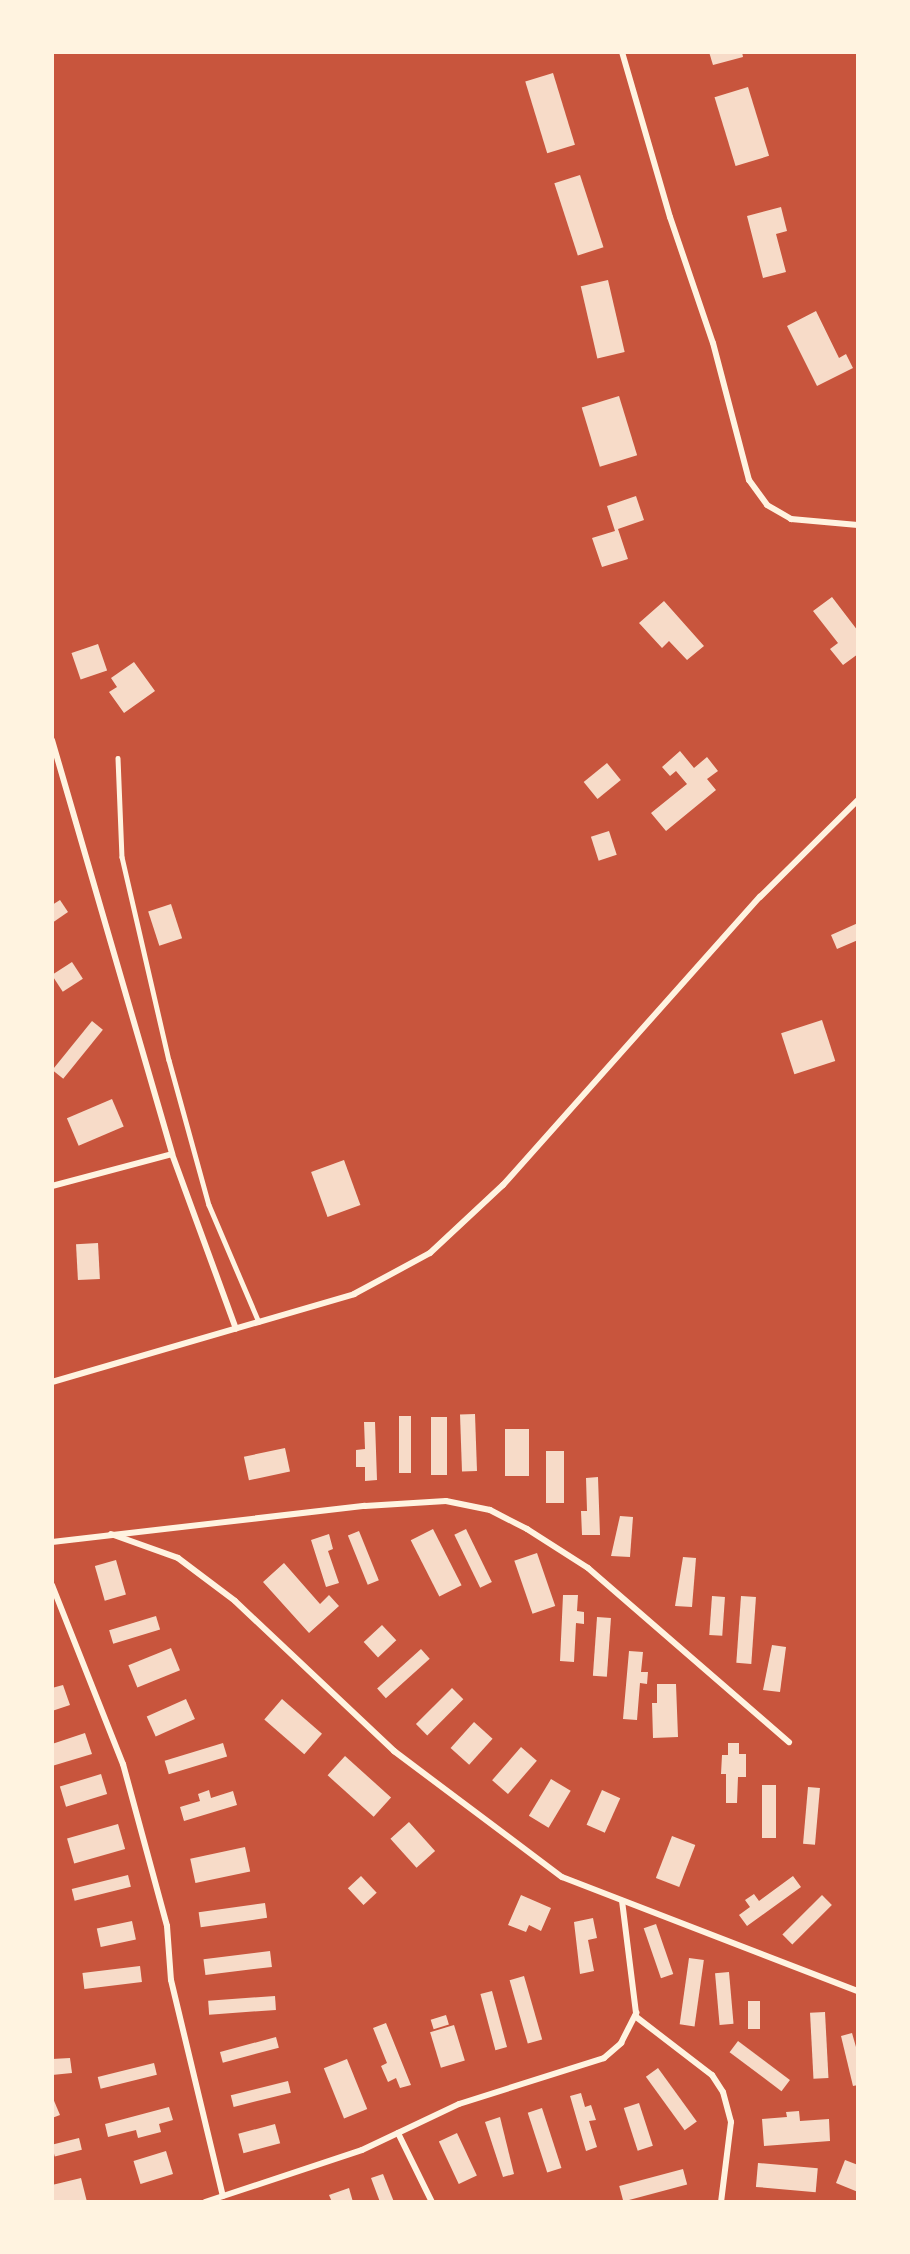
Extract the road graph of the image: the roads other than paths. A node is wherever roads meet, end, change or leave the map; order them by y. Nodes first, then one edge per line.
1 (622, 52) edge
2 (858, 525) edge
3 (52, 740) edge
4 (118, 758) dead end
5 (858, 800) edge
6 (172, 1154) junction
7 (52, 1186) edge
8 (259, 1322) junction
9 (236, 1329) junction
10 (52, 1382) edge
11 (111, 1534) junction
12 (52, 1542) edge
13 (52, 1585) edge
14 (789, 1742) dead end
15 (622, 1901) junction
16 (858, 1991) edge
17 (634, 2016) junction
18 (398, 2133) junction
19 (223, 2196) junction
20 (205, 2202) edge
21 (432, 2202) edge
22 (721, 2202) edge

1 - 2 street
3 - 6 street
4 - 8 lane
5 - 8 street
6 - 7 street
6 - 9 street
8 - 9 street
9 - 10 street
11 - 12 street
11 - 14 street
11 - 15 street
13 - 19 street
15 - 16 street
15 - 17 street
17 - 18 street
17 - 22 street
18 - 19 street
18 - 21 street
19 - 20 street

